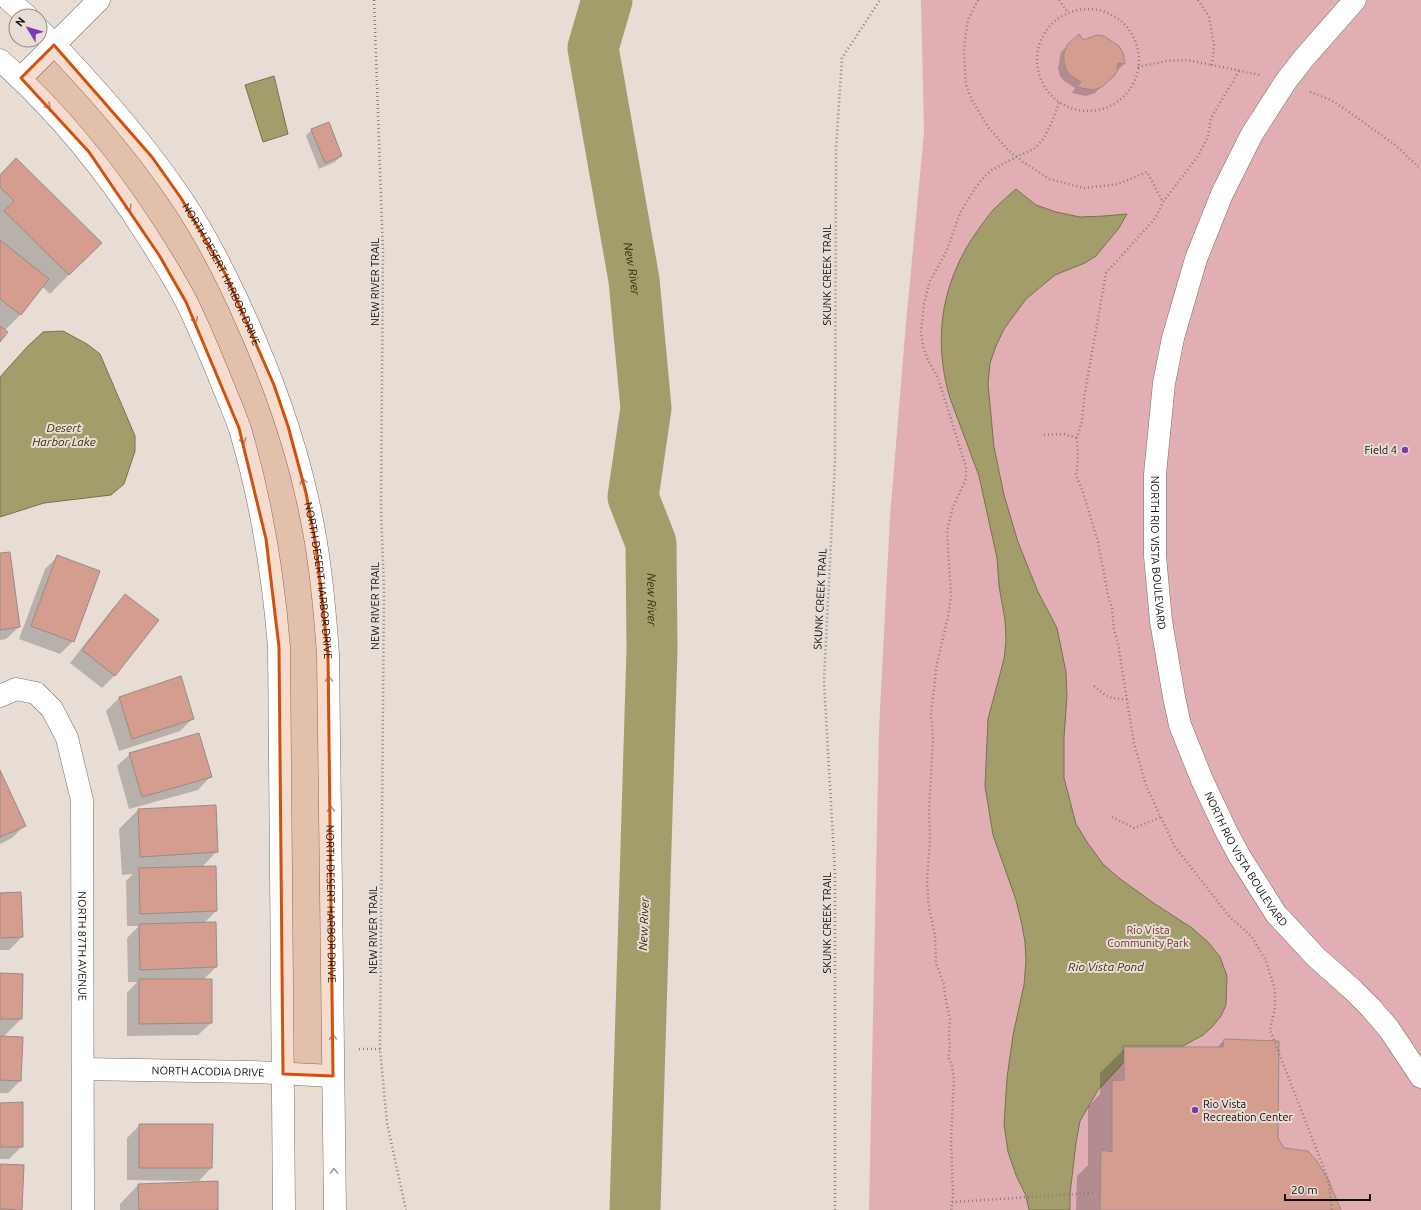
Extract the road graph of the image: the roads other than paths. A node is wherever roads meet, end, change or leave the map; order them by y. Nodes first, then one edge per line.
1 (9, 0) edge
2 (99, 0) edge
3 (1355, 0) edge
4 (18, 8) edge
5 (48, 36) edge
6 (48, 38) edge
7 (40, 48) edge
8 (0, 60) edge
9 (21, 78) junction
10 (0, 696) edge
11 (83, 1069) junction
12 (283, 1074) junction
13 (333, 1076) junction
14 (1421, 1077) edge
15 (84, 1210) edge
16 (284, 1210) edge
17 (334, 1210) edge

1 - 4 street
2 - 5 street
3 - 14 street, NORTH RIO VISTA BOULEVARD
13 -> 6 street, NORTH DESERT HARBOR DRIVE
7 - 9 street
8 - 9 street
9 -> 12 street
10 - 11 street, NORTH 87TH AVENUE
11 - 12 street, NORTH ACODIA DRIVE
11 - 15 street, NORTH 87TH AVENUE
12 - 13 street, NORTH ACODIA DRIVE
12 - 16 street
17 -> 13 street, NORTH DESERT HARBOR DRIVE

